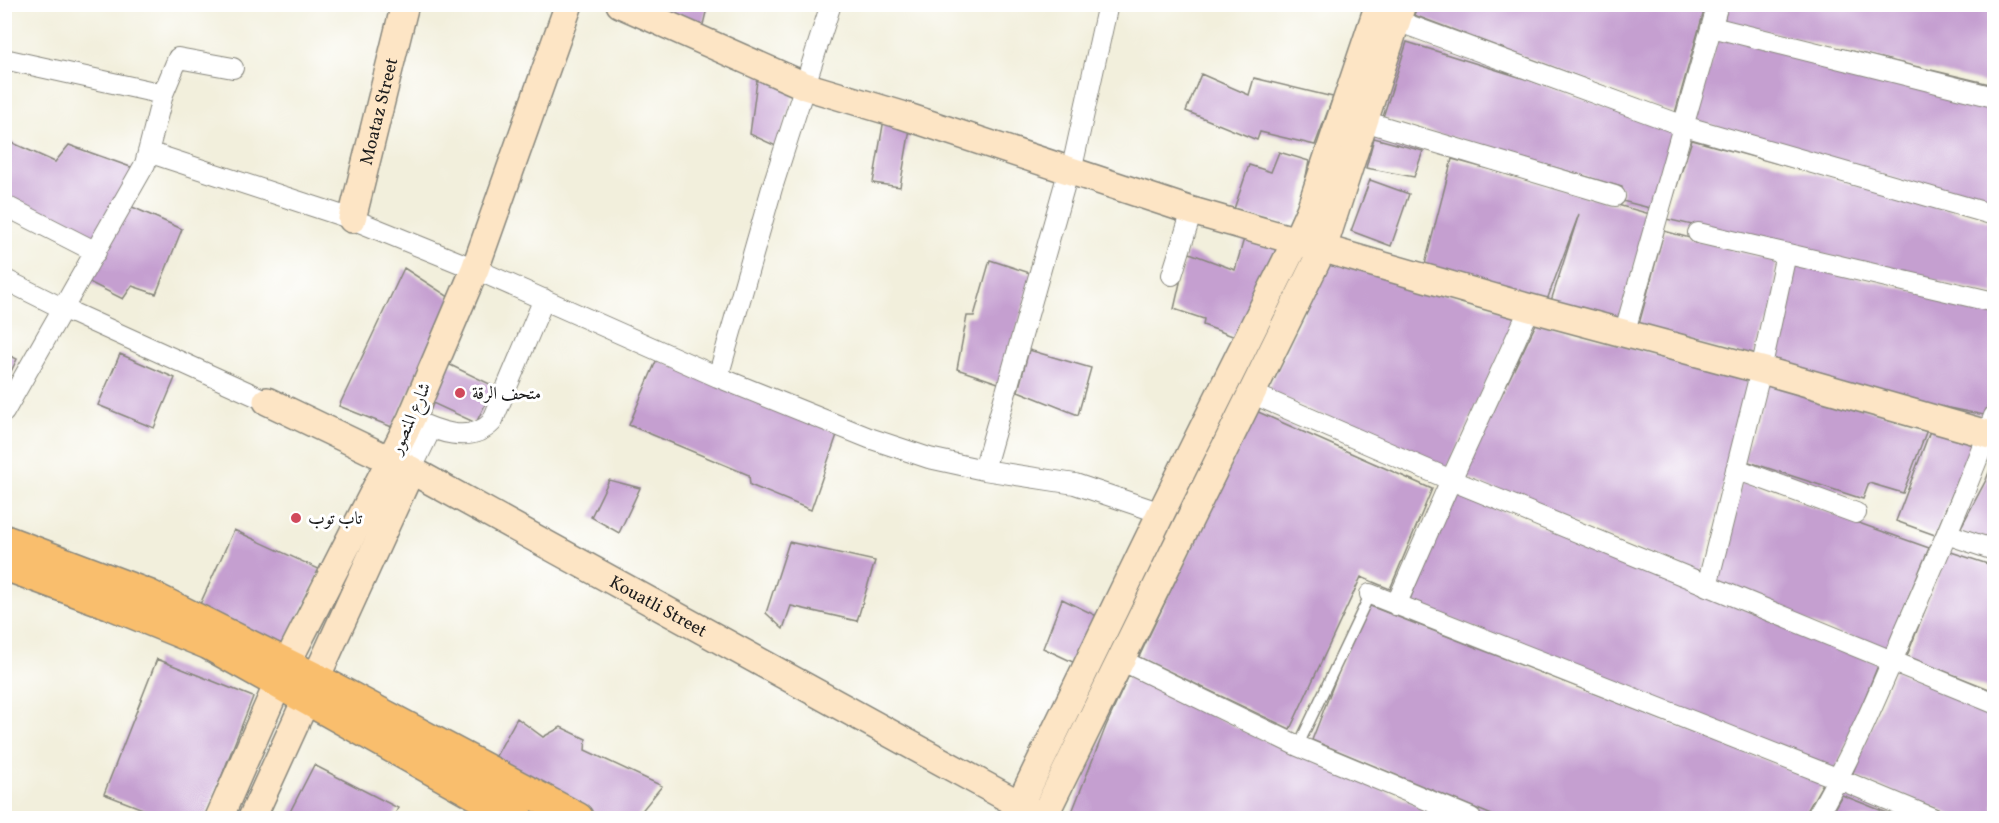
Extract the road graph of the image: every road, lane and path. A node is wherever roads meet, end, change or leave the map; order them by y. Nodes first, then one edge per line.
1 (405, 4) edge
2 (569, 4) edge
3 (620, 4) edge
4 (831, 4) edge
5 (1108, 4) edge
6 (1718, 4) edge
7 (1393, 10) edge
8 (1712, 27) junction
9 (4, 59) edge
10 (233, 68) dead end
11 (805, 86) junction
12 (163, 94) junction
13 (1995, 97) edge
14 (1364, 121) junction
15 (1684, 126) junction
16 (148, 152) junction
17 (1071, 172) junction
18 (1615, 196) dead end
19 (4, 205) edge
20 (1192, 211) junction
21 (1995, 216) edge
22 (352, 219) junction
23 (1698, 233) dead end
24 (1298, 240) junction
25 (1323, 248) junction
26 (96, 252) junction
27 (1786, 254) junction
28 (475, 269) junction
29 (1172, 275) dead end
30 (4, 279) edge
31 (544, 299) junction
32 (1995, 303) edge
33 (1530, 308) junction
34 (64, 309) junction
35 (1624, 334) junction
36 (1761, 370) junction
37 (718, 377) junction
38 (1251, 393) junction
39 (267, 401) joint
40 (4, 412) edge
41 (421, 424) junction
42 (1992, 428) edge
43 (401, 466) junction
44 (1736, 468) junction
45 (984, 470) junction
46 (1451, 480) junction
47 (1161, 513) junction
48 (1856, 513) dead end
49 (1947, 534) junction
50 (4, 540) edge
51 (1995, 550) edge
52 (4, 565) edge
53 (1707, 586) junction
54 (1370, 594) joint
55 (1396, 605) junction
56 (1121, 660) junction
57 (1892, 662) junction
58 (283, 674) junction
59 (310, 688) junction
60 (1995, 703) edge
61 (1298, 746) junction
62 (1839, 779) junction
63 (1016, 812) edge
64 (1045, 818) edge
65 (219, 819) edge
66 (252, 819) edge
67 (518, 819) edge
68 (578, 819) edge
69 (1471, 819) edge
70 (1816, 819) edge
71 (1932, 819) edge

1 - 22 street, Moataz Street
2 - 28 street, شارع المنصور
3 - 11 street
4 - 11 street
5 - 17 street
6 - 8 street
7 - 14 street
7 - 15 street
7 - 24 street
8 - 13 street
8 - 15 street
9 - 12 street
10 - 12 street
11 - 17 street
11 - 37 street
12 - 16 street
14 - 18 street
14 - 25 street
15 - 21 street
15 - 35 street
16 - 22 street
16 - 26 street
17 - 20 street
17 - 45 street
19 - 26 street
20 - 24 street
20 - 29 street
22 - 28 street
23 - 27 street
24 - 25 street
24 - 47 street
25 - 33 street
25 - 38 street
26 - 34 street
27 - 32 street
27 - 36 street
28 - 31 street
28 - 41 street, شارع المنصور
30 - 34 street
31 - 37 street
31 - 41 street
33 - 35 street
33 - 46 street
34 - 39 street
34 - 40 street
35 - 36 street
36 - 42 street
36 - 44 street
37 - 45 street
38 - 46 street
38 - 56 street
39 - 43 street, Kouatli Street
41 - 43 street, شارع المنصور
42 - 49 street
43 - 58 street, شارع المنصور
43 - 59 street, شارع المنصور
43 - 63 street, Kouatli Street
44 - 48 street
44 - 53 street
45 - 47 street
46 - 53 street
46 - 55 street
47 - 63 street
49 - 51 street
49 - 57 street
50 - 58 main road
52 - 58 main road
53 - 57 street
54 - 55 street
54 - 61 lane
55 - 62 street
56 - 61 street
56 - 64 street
57 - 60 street
57 - 62 street
58 - 59 main road
58 - 65 street, شارع المنصور
59 - 66 street, شارع المنصور
59 - 67 main road
59 - 68 main road
61 - 69 street
62 - 70 street
62 - 71 street
63 - 64 street, Kouatli Street

